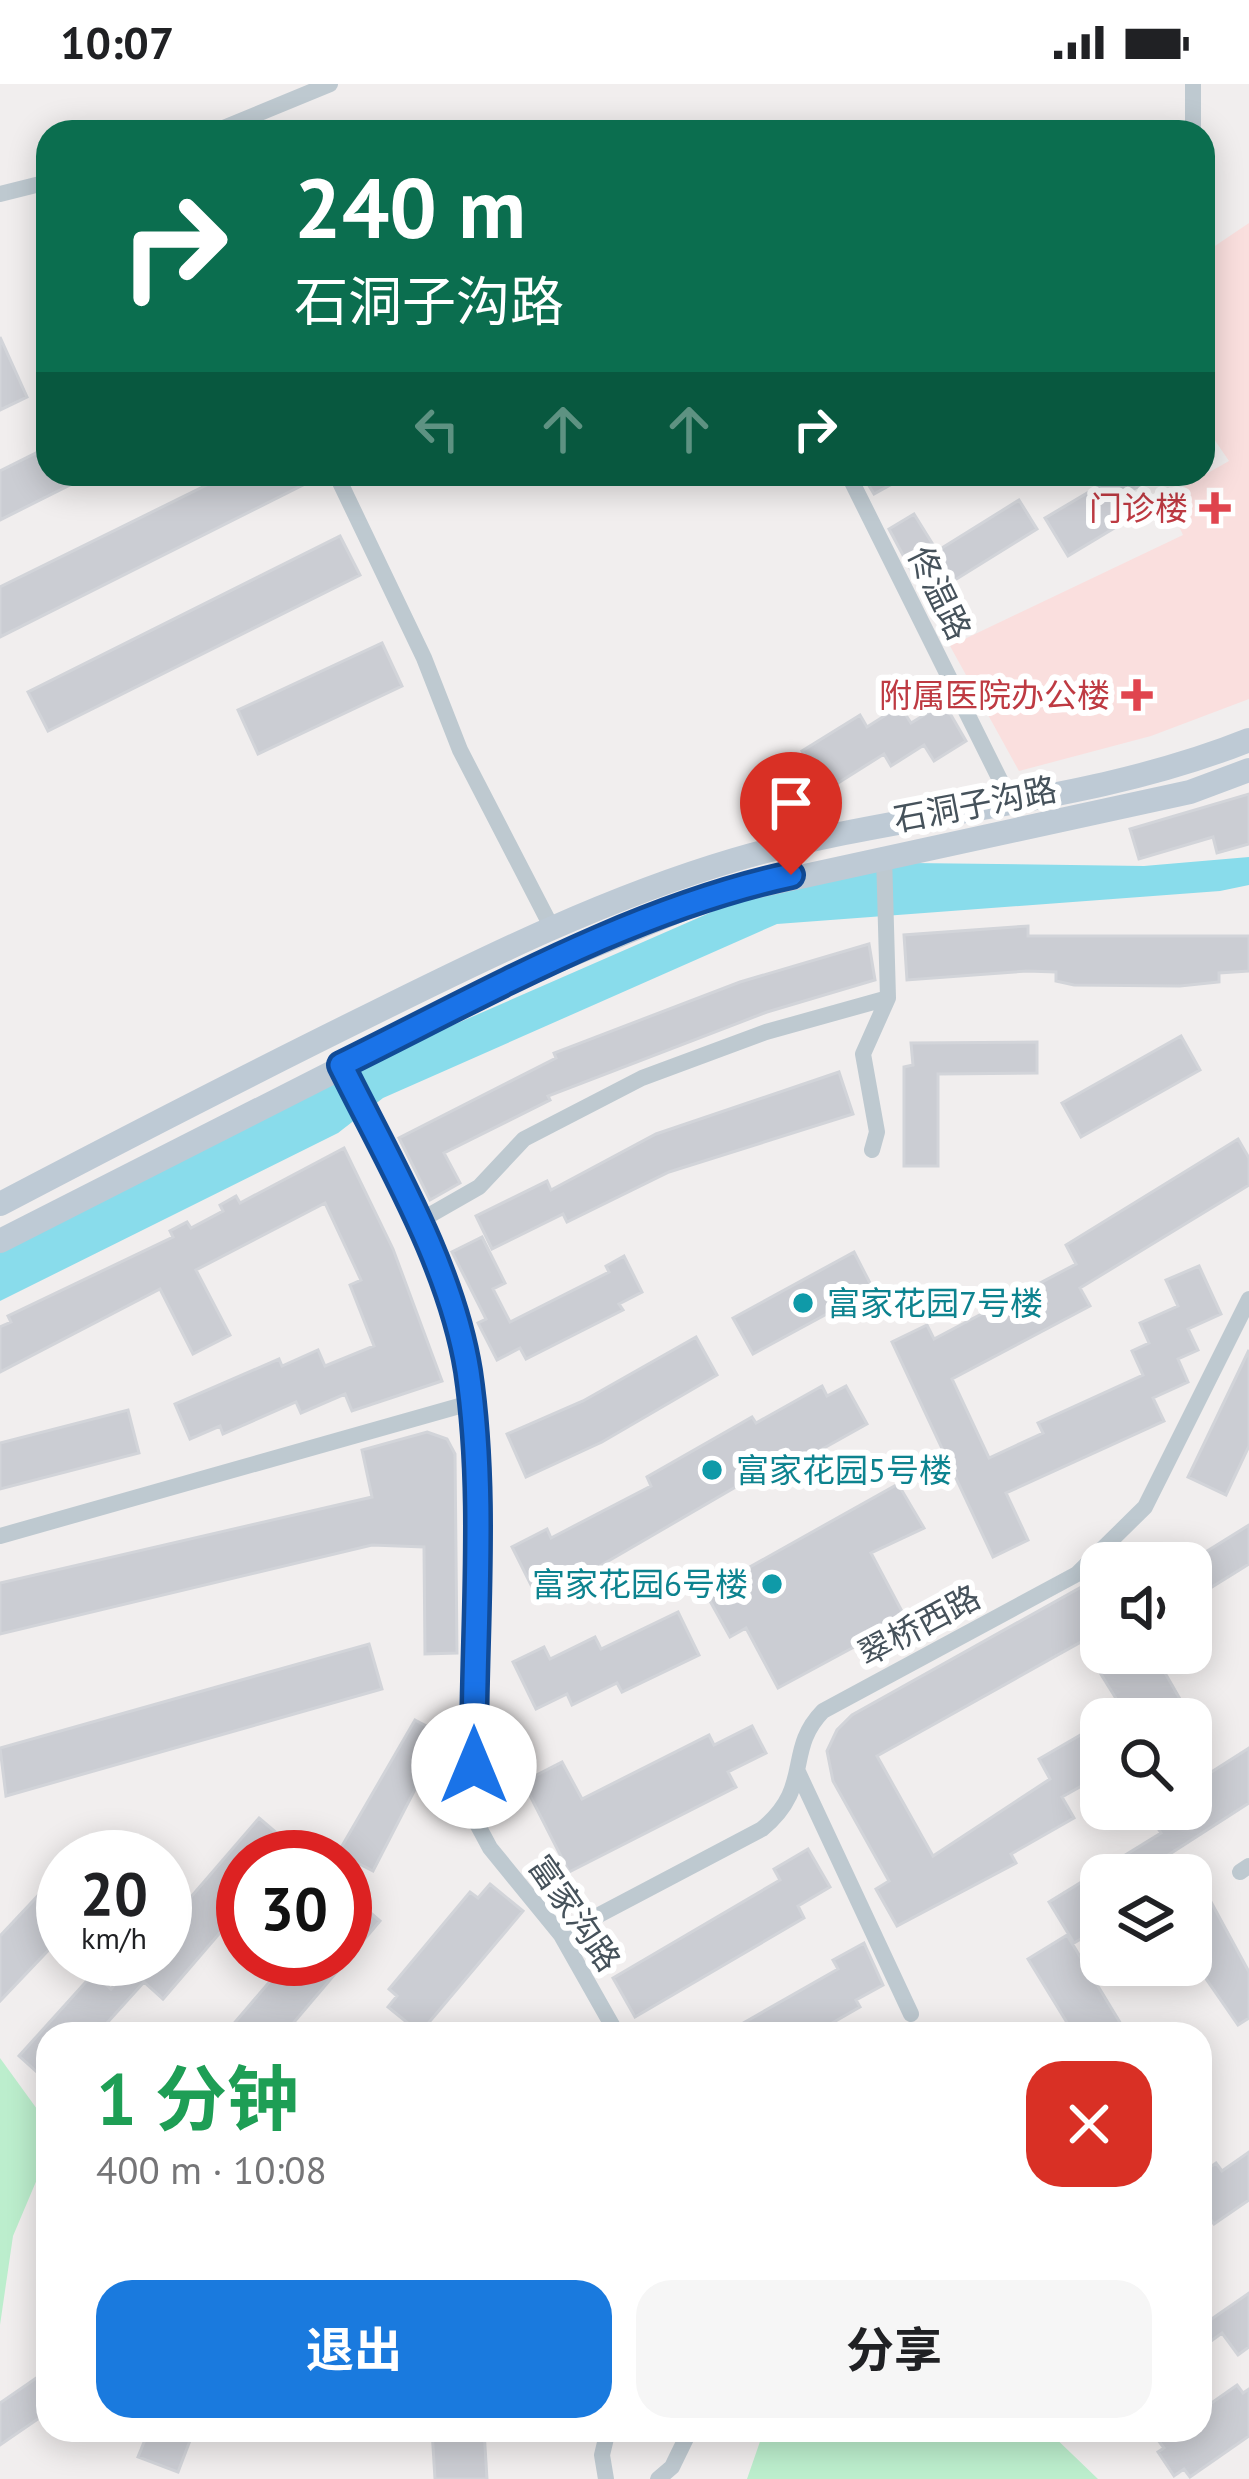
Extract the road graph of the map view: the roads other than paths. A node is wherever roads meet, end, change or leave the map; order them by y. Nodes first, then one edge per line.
1 (330, 84) edge
2 (1193, 84) edge
3 (243, 120) edge
4 (1193, 120) edge
5 (36, 185) edge
6 (0, 194) edge
7 (342, 486) edge
8 (854, 486) edge
9 (1249, 740) edge
10 (1249, 770) edge
11 (1011, 802) junction
12 (884, 861) junction
13 (552, 928) junction
14 (888, 998) junction
15 (343, 1069) junction
16 (872, 1150) dead end
17 (0, 1204) edge
18 (416, 1223) junction
19 (0, 1241) edge
20 (1249, 1298) edge
21 (470, 1403) junction
22 (0, 1535) edge
23 (798, 1772) junction
24 (561, 1935) junction
25 (911, 2014) dead end
26 (610, 2022) edge
27 (605, 2442) edge
28 (684, 2442) edge
29 (606, 2479) edge
30 (658, 2479) edge

1 - 3 street
2 - 4 street
5 - 6 street
7 - 13 street
8 - 11 street, 佟温路
9 - 11 main road, 石洞子沟路
10 - 12 main road, 石洞子沟路
11 - 13 main road, 石洞子沟路
12 - 14 street
12 - 15 main road, 石洞子沟路
13 - 17 main road, 石洞子沟路
14 - 16 street
14 - 18 street
15 - 18 street, 富家沟路
15 - 19 main road, 石洞子沟路
18 - 21 street, 富家沟路
20 - 23 street, 翠桥西路
21 - 22 street
21 - 24 street, 富家沟路
23 - 24 street, 翠桥西路
23 - 25 street
24 - 26 street, 富家沟路
27 - 29 street
28 - 30 street

